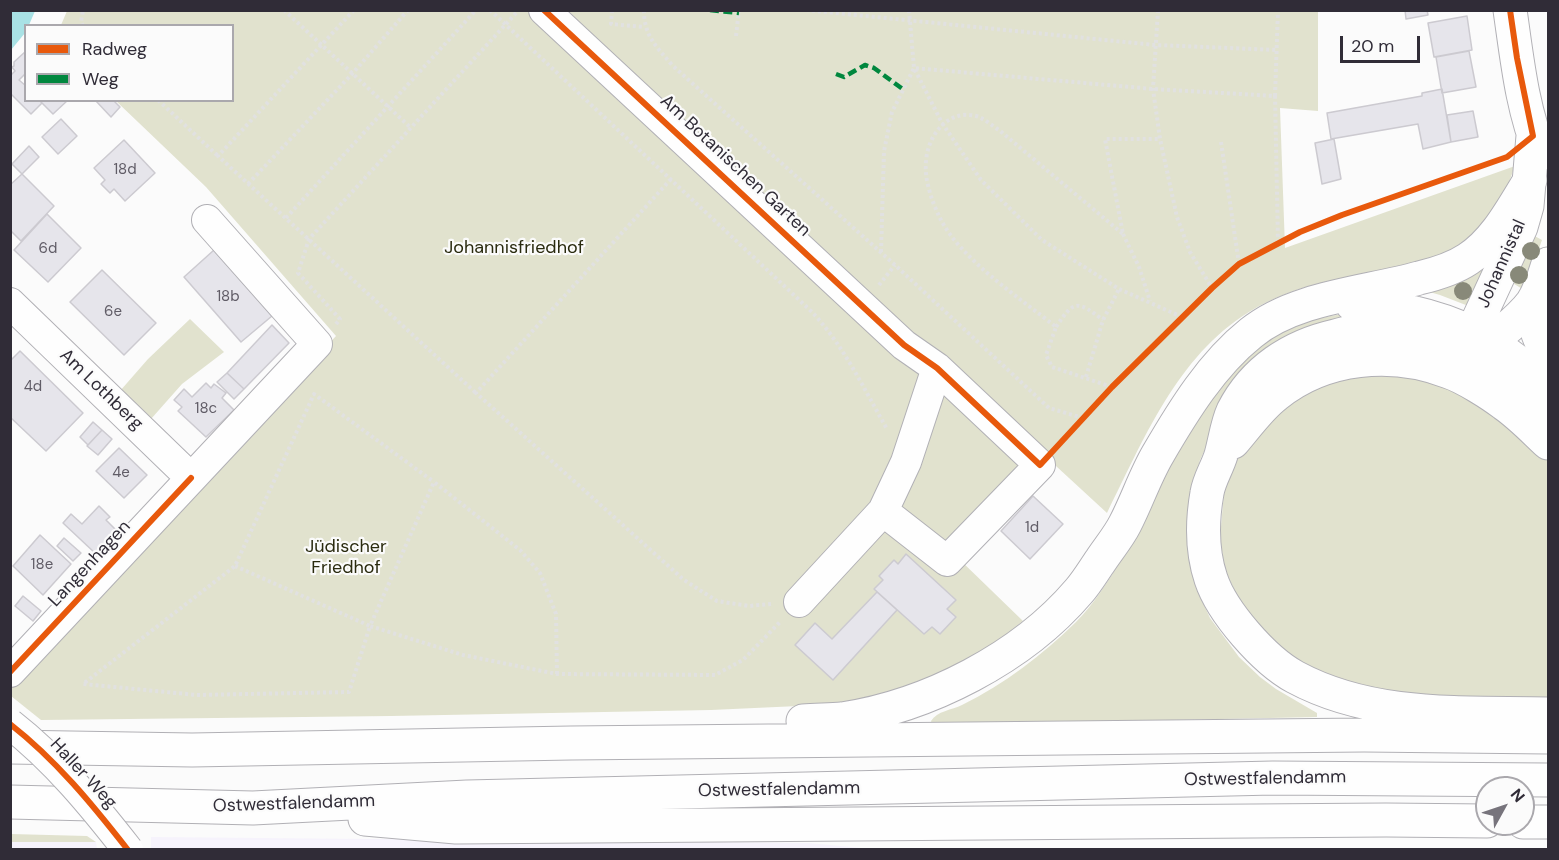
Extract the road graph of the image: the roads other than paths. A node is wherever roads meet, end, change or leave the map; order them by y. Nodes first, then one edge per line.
1 (544, 10) edge
2 (1510, 10) edge
3 (1539, 176) edge
4 (207, 220) dead end
5 (1548, 264) edge
6 (1317, 302) junction
7 (10, 303) edge
8 (1532, 303) junction
9 (1478, 344) junction
10 (1548, 359) edge
11 (937, 369) junction
12 (1548, 386) edge
13 (1548, 421) edge
14 (1548, 443) edge
15 (1220, 458) junction
16 (191, 478) junction
17 (883, 511) junction
18 (799, 602) road end
19 (10, 672) edge
20 (1548, 714) edge
21 (10, 724) edge
22 (1548, 737) edge
23 (571, 743) junction
24 (10, 747) edge
25 (1548, 780) edge
26 (10, 802) edge
27 (253, 808) junction
28 (1475, 822) edge
29 (128, 849) edge

1 - 11 street, Am Botanischen Garten
2 - 3 main road, Johannistal
3 - 6 main road
3 - 9 main road, Johannistal
4 - 16 street, Langenhagen
5 - 8 main road, Johannistal
6 - 9 main road
6 - 23 main road
7 - 16 street, Am Lothberg
8 - 9 main road, Johannistal
8 - 10 main road
9 - 12 main road
9 - 13 main road
9 - 15 main road
11 - 17 street
11 - 17 street, Am Botanischen Garten
14 - 15 main road
15 - 20 main road
16 - 19 street, Langenhagen
17 - 18 street
21 - 29 street, Haller Weg, bridge
22 - 23 main road
23 - 24 main road
25 - 27 main road, Ostwestfalendamm
26 - 27 main road, Ostwestfalendamm
27 - 28 main road

